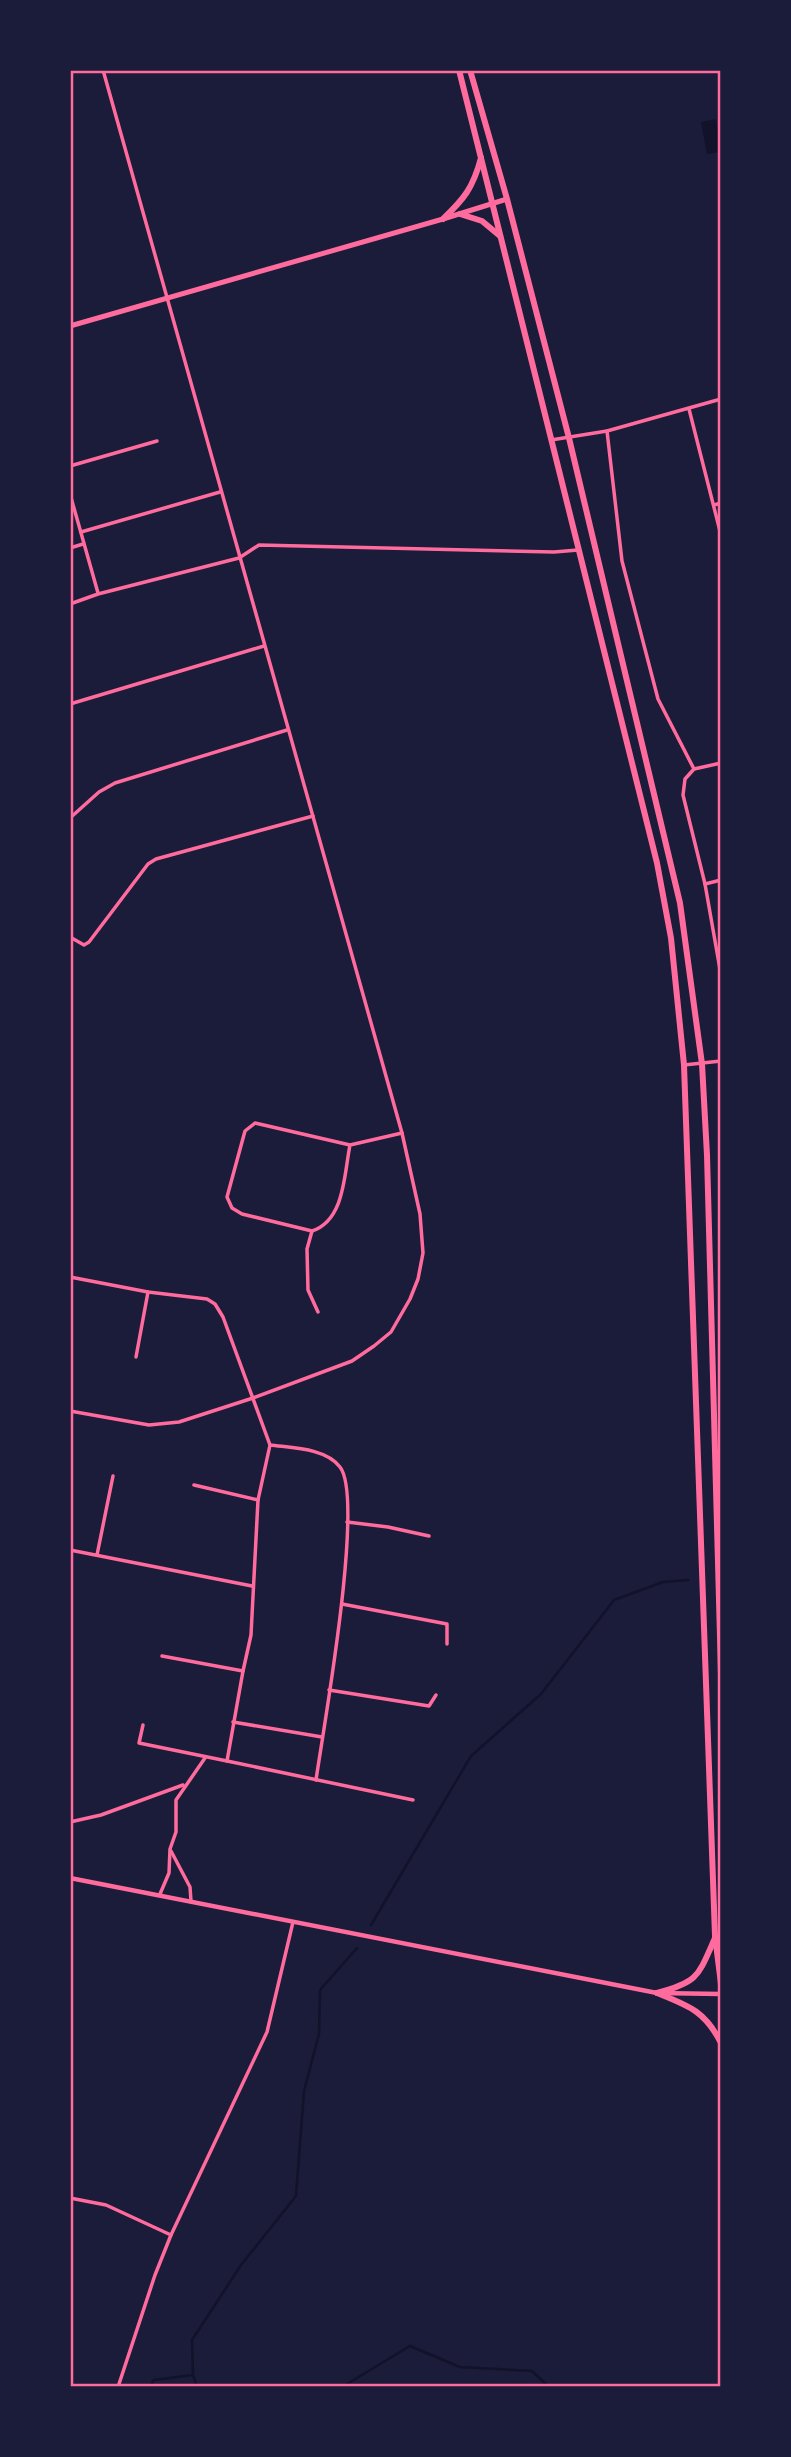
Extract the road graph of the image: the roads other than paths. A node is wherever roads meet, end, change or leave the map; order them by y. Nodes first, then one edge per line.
1 (103, 70) edge
2 (459, 70) edge
3 (470, 70) edge
4 (481, 156) junction
5 (507, 199) junction
6 (492, 204) junction
7 (460, 214) junction
8 (443, 219) junction
9 (502, 238) junction
10 (167, 299) junction
11 (70, 326) edge
12 (721, 399) edge
13 (688, 408) junction
14 (607, 431) junction
15 (569, 438) junction
16 (551, 440) junction
17 (157, 441) dead end
18 (70, 466) edge
19 (220, 492) junction
20 (70, 494) edge
21 (721, 503) edge
22 (714, 505) junction
23 (81, 532) junction
24 (721, 536) edge
25 (83, 544) junction
26 (70, 548) edge
27 (578, 550) junction
28 (240, 558) junction
29 (98, 594) junction
30 (70, 604) edge
31 (264, 646) junction
32 (70, 704) edge
33 (287, 730) junction
34 (721, 763) edge
35 (694, 769) junction
36 (313, 816) junction
37 (70, 818) edge
38 (721, 880) edge
39 (705, 884) junction
40 (70, 937) edge
41 (721, 975) edge
42 (721, 1061) edge
43 (702, 1064) junction
44 (684, 1065) junction
45 (402, 1133) junction
46 (350, 1145) junction
47 (312, 1231) junction
48 (70, 1277) edge
49 (148, 1292) junction
50 (318, 1311) dead end
51 (136, 1357) dead end
52 (253, 1398) junction
53 (70, 1411) edge
54 (270, 1444) junction
55 (113, 1476) dead end
56 (194, 1485) dead end
57 (258, 1500) junction
58 (347, 1522) junction
59 (429, 1536) dead end
60 (70, 1550) edge
61 (97, 1555) junction
62 (252, 1586) junction
63 (342, 1604) junction
64 (447, 1644) dead end
65 (162, 1657) dead end
66 (243, 1671) junction
67 (721, 1674) edge
68 (329, 1690) junction
69 (436, 1695) dead end
70 (233, 1722) junction
71 (143, 1725) dead end
72 (322, 1737) junction
73 (205, 1758) junction
74 (227, 1762) junction
75 (316, 1780) junction
76 (185, 1784) junction
77 (413, 1800) dead end
78 (70, 1822) edge
79 (170, 1849) junction
80 (70, 1878) edge
81 (160, 1895) junction
82 (191, 1901) junction
83 (293, 1922) junction
84 (716, 1936) junction
85 (721, 1984) edge
86 (657, 1993) junction
87 (721, 1994) edge
88 (721, 2043) edge
89 (70, 2198) edge
90 (171, 2235) junction
91 (118, 2387) edge

1 - 10 street
2 - 4 main road
3 - 5 main road
4 - 6 main road
4 - 8 main road
5 - 6 main road
5 - 15 main road
6 - 7 main road
6 - 9 main road
7 - 8 main road
7 - 9 main road
8 - 10 main road
9 - 16 main road
10 - 11 main road
10 - 19 street
12 - 13 street
13 - 14 street
13 - 22 street
14 - 15 street
14 - 35 street
15 - 16 street
15 - 43 main road
16 - 27 main road
17 - 18 street
19 - 23 street
19 - 28 street
20 - 23 street
21 - 22 street
22 - 24 street
23 - 25 street
25 - 26 street
25 - 29 street
27 - 28 street
27 - 44 main road
28 - 29 street
28 - 31 street
29 - 30 street
31 - 32 street
31 - 33 street
33 - 36 street
33 - 37 street
34 - 35 street
35 - 39 street
36 - 40 street
36 - 45 street
38 - 39 street
39 - 41 street
42 - 43 street
43 - 44 street
43 - 67 main road
44 - 84 main road
45 - 46 street
45 - 52 street
46 - 47 street
46 - 47 street
47 - 50 street
48 - 49 street
49 - 51 street
49 - 52 street
52 - 53 street
52 - 54 street
54 - 57 street
54 - 58 street
55 - 61 street
56 - 57 street
57 - 62 street
58 - 59 street
58 - 63 street
60 - 61 street
61 - 62 street
62 - 66 street
63 - 64 street
63 - 68 street
65 - 66 street
66 - 70 street
68 - 69 street
68 - 72 street
70 - 72 street
70 - 74 street
71 - 73 street
72 - 75 street
73 - 74 street
73 - 76 street
74 - 75 street
75 - 77 street
76 - 78 street
76 - 79 street
79 - 81 street
79 - 82 street
80 - 81 street
81 - 82 street
82 - 83 street
83 - 86 street
83 - 90 street
84 - 85 main road
84 - 86 main road
86 - 87 street
86 - 88 main road
89 - 90 street
90 - 91 street

